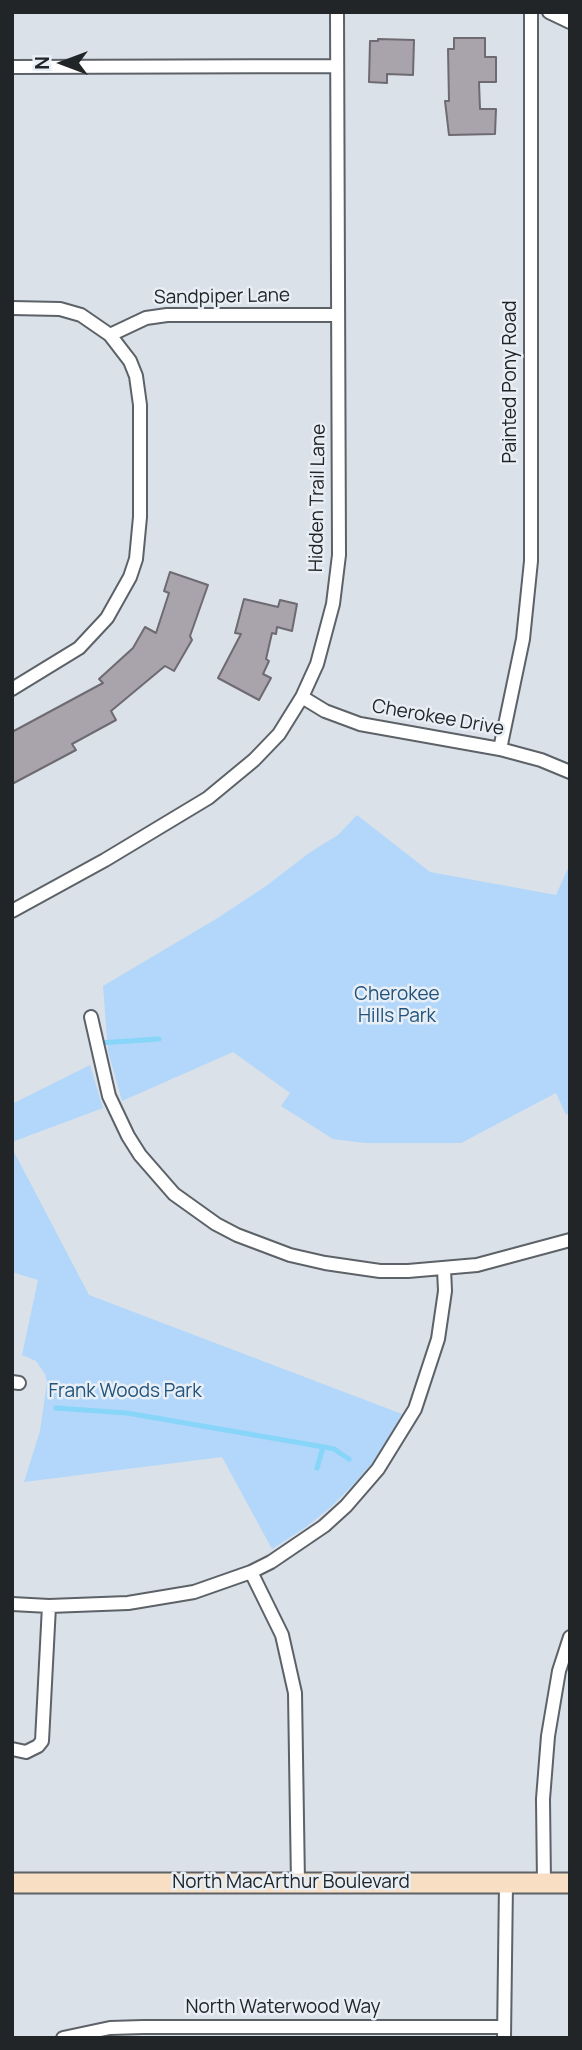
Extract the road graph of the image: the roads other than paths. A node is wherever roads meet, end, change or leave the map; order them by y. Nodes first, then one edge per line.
1 (337, 12) edge
2 (531, 12) edge
3 (549, 12) edge
4 (570, 22) edge
5 (337, 66) junction
6 (12, 67) edge
7 (12, 308) edge
8 (338, 315) junction
9 (110, 335) junction
10 (12, 689) edge
11 (302, 697) junction
12 (500, 749) junction
13 (570, 772) edge
14 (12, 911) edge
15 (91, 1017) dead end
16 (570, 1240) edge
17 (444, 1269) junction
18 (251, 1572) junction
19 (12, 1604) edge
20 (49, 1606) junction
21 (570, 1637) edge
22 (12, 1749) edge
23 (12, 1883) edge
24 (298, 1883) junction
25 (506, 1883) junction
26 (544, 1883) junction
27 (570, 1883) edge
28 (504, 2032) edge
29 (63, 2038) edge

1 - 5 street, Hidden Trail Lane
2 - 12 street, Painted Pony Road
3 - 4 street
5 - 6 street
5 - 8 street, Hidden Trail Lane
7 - 9 street
8 - 9 street, Sandpiper Lane
8 - 11 street, Hidden Trail Lane
9 - 10 street
11 - 12 street, Cherokee Drive
11 - 14 street, Hidden Trail Lane
12 - 13 street, Cherokee Drive
15 - 17 street
16 - 17 street
17 - 18 street
18 - 20 street
18 - 24 street
19 - 20 street
20 - 22 street
21 - 26 street
23 - 24 main road, North MacArthur Boulevard
24 - 25 main road, North MacArthur Boulevard
25 - 26 main road, North MacArthur Boulevard
25 - 28 street
26 - 27 main road, North MacArthur Boulevard
28 - 29 street, North Waterwood Way

